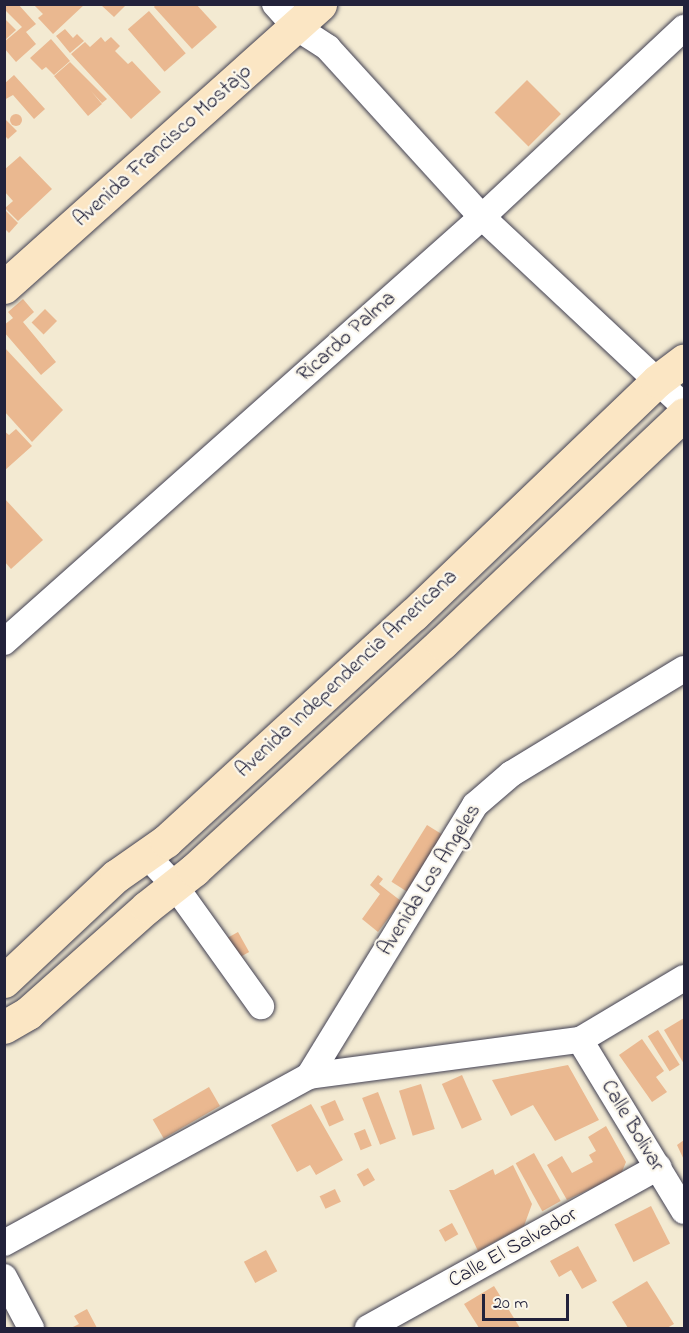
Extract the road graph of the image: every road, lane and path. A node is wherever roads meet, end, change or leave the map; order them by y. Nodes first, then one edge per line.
1 (320, 4) edge
2 (285, 16) edge
3 (684, 28) edge
4 (482, 217) junction
5 (4, 287) edge
6 (684, 361) edge
7 (657, 381) junction
8 (684, 406) edge
9 (684, 414) edge
10 (4, 642) edge
11 (684, 669) edge
12 (147, 856) junction
13 (176, 886) junction
14 (684, 978) edge
15 (4, 981) edge
16 (261, 1006) dead end
17 (4, 1027) edge
18 (580, 1040) junction
19 (309, 1076) junction
20 (658, 1167) junction
21 (684, 1211) edge
22 (4, 1243) edge
23 (4, 1277) edge
24 (31, 1329) edge
25 (368, 1329) edge

1 - 2 street, Avenida Francisco Mostajo
2 - 4 street
2 - 5 street, Avenida Francisco Mostajo
3 - 4 street, Ricardo Palma
4 - 7 street
4 - 10 street, Ricardo Palma
6 - 7 street, Avenida Independencia Americana
7 - 8 street
7 - 12 street, Avenida Independencia Americana
9 - 13 street, Avenida Independencia Americana
11 - 19 street, Avenida Los Angeles
12 - 13 street
12 - 15 street, Avenida Independencia Americana
13 - 16 street
13 - 17 street, Avenida Independencia Americana
14 - 18 street
18 - 19 street
18 - 20 street, Calle Bolivar
19 - 22 street
20 - 21 street, Calle Bolivar
20 - 25 street, Calle El Salvador
23 - 24 street

